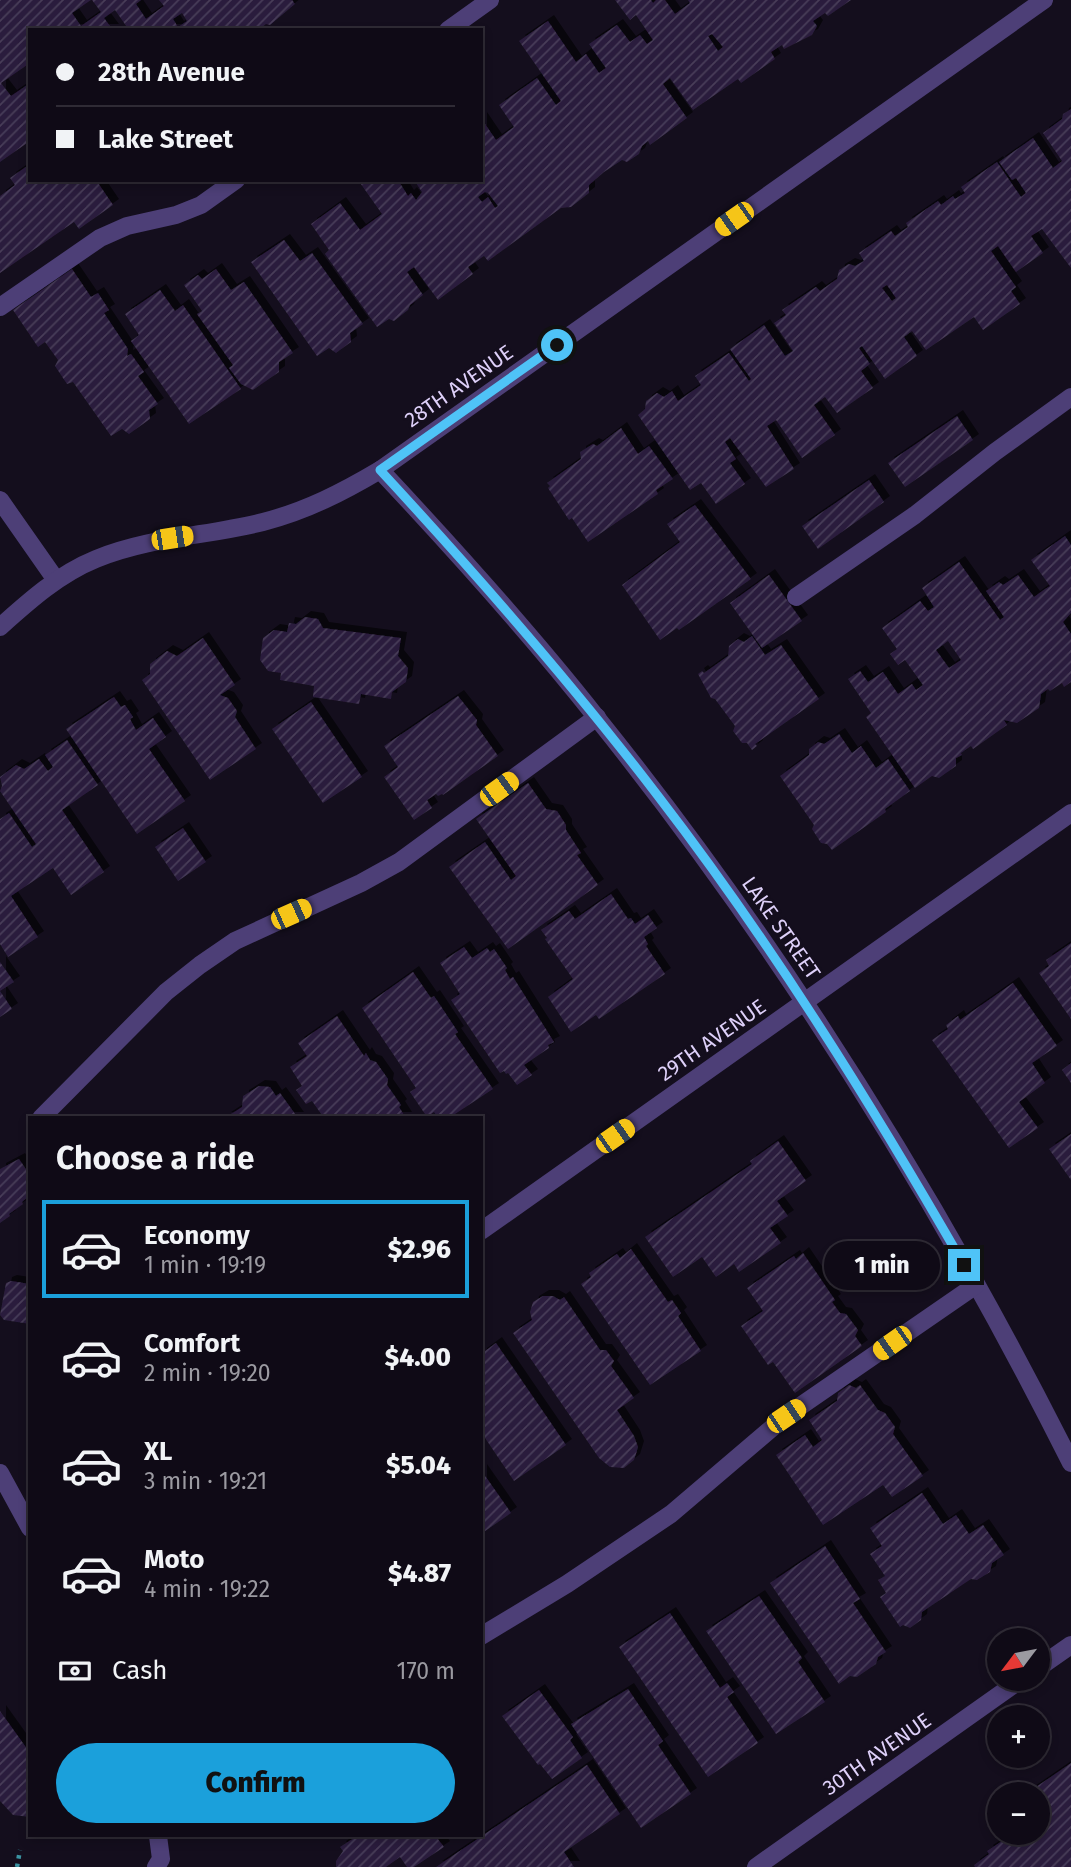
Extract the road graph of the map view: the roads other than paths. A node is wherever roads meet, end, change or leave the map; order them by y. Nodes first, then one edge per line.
1 (490, 0) edge
2 (1044, 0) edge
3 (451, 28) edge
4 (233, 182) edge
5 (0, 307) edge
6 (1071, 397) edge
7 (380, 470) junction
8 (0, 500) edge
9 (56, 580) junction
10 (796, 597) dead end
11 (0, 627) edge
12 (597, 717) junction
13 (1071, 813) edge
14 (804, 1003) junction
15 (43, 1116) edge
16 (483, 1230) edge
17 (976, 1285) junction
18 (1071, 1463) edge
19 (0, 1474) edge
20 (28, 1524) edge
21 (483, 1635) edge
22 (1071, 1644) edge
23 (1050, 1659) edge
24 (1005, 1691) edge
25 (158, 1837) edge
26 (162, 1864) edge
27 (756, 1867) edge

1 - 3 street
2 - 7 street, 28TH AVENUE
4 - 5 street
6 - 10 street
7 - 9 street, 28TH AVENUE
7 - 12 street, LAKE STREET
8 - 9 street
9 - 11 street, 28TH AVENUE
12 - 14 street, LAKE STREET
12 - 15 street
13 - 14 street, 29TH AVENUE
14 - 16 street, 29TH AVENUE
14 - 17 street, LAKE STREET
17 - 18 street, LAKE STREET
17 - 21 street
19 - 20 street
22 - 23 street
24 - 27 street, 30TH AVENUE
25 - 26 street

